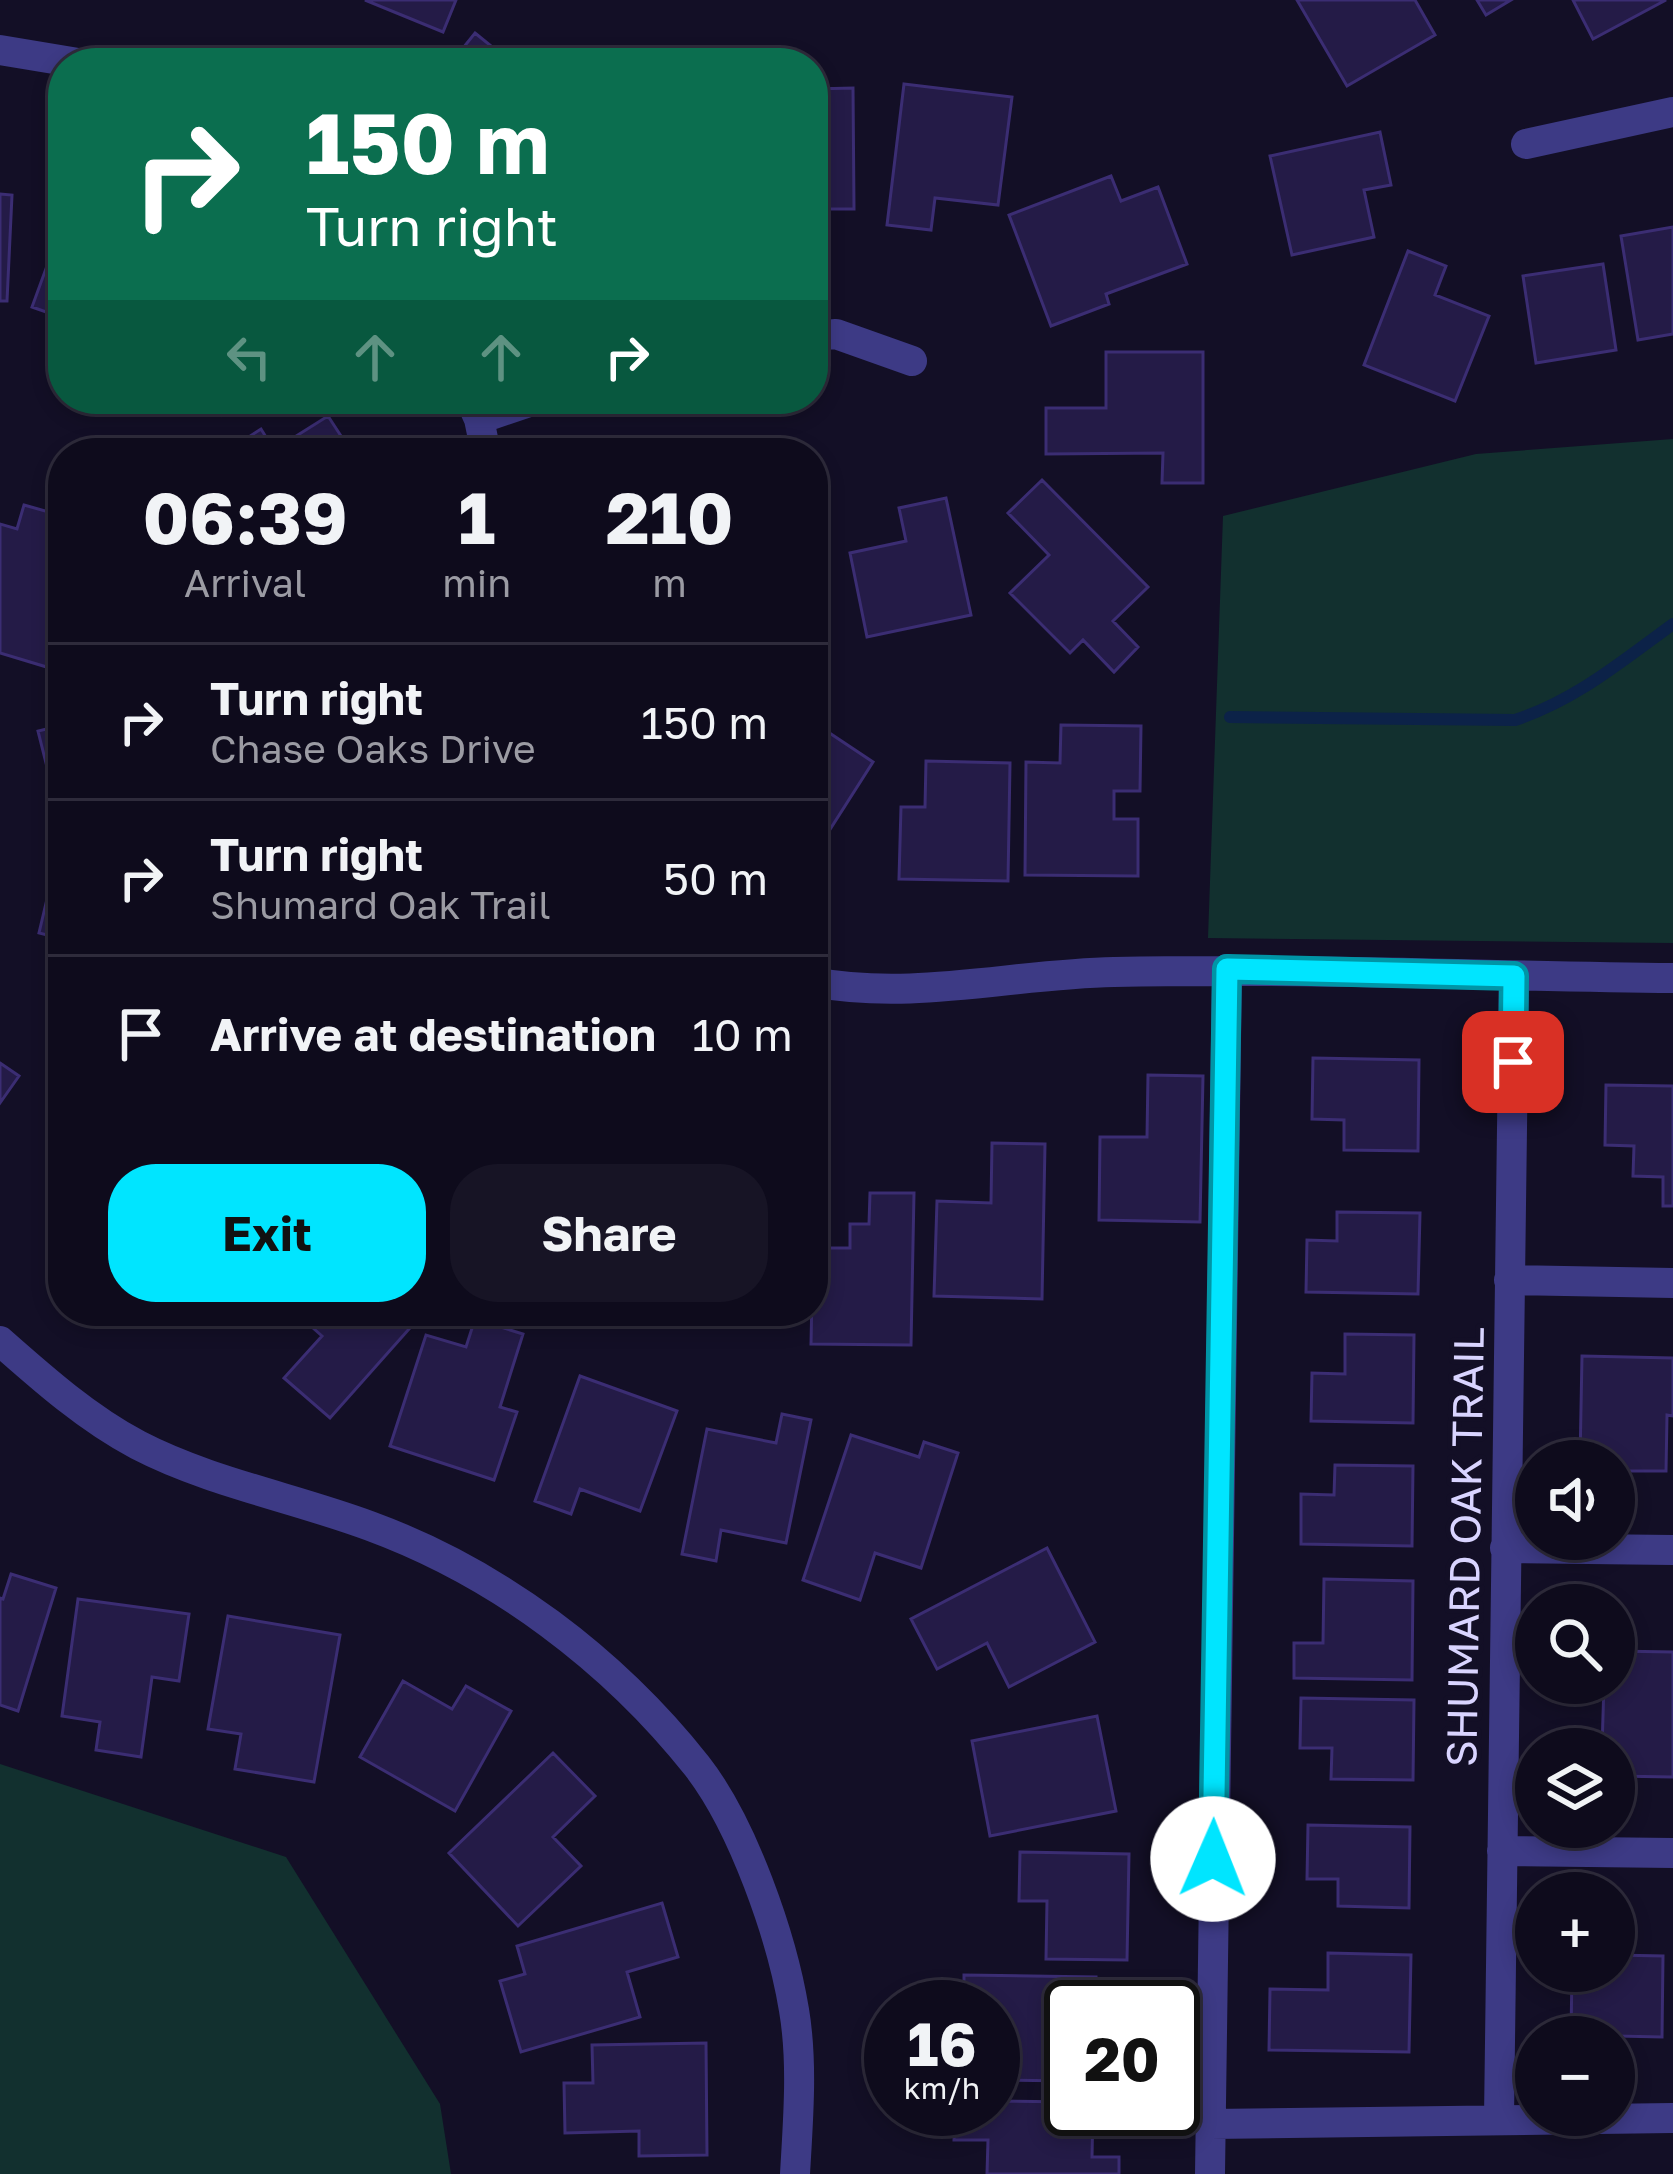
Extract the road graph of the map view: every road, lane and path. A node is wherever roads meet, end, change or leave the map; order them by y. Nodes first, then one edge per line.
1 (0, 50) edge
2 (48, 58) edge
3 (1673, 112) edge
4 (1526, 144) dead end
5 (828, 335) edge
6 (912, 361) dead end
7 (1227, 969) junction
8 (1514, 976) junction
9 (1673, 978) edge
10 (828, 984) edge
11 (1509, 1280) junction
12 (1673, 1283) edge
13 (0, 1341) edge
14 (1504, 1548) junction
15 (1673, 1550) edge
16 (1502, 1852) junction
17 (1673, 1853) edge
18 (1499, 2118) junction
19 (1673, 2118) edge
20 (1210, 2124) junction
21 (796, 2174) edge
22 (1210, 2174) edge

1 - 2 street
3 - 4 street
5 - 6 street
7 - 8 street
7 - 10 street
7 - 20 street
8 - 9 street
8 - 11 street, SHUMARD OAK TRAIL
11 - 12 street
11 - 14 street, SHUMARD OAK TRAIL
13 - 21 street
14 - 15 street
14 - 16 street, SHUMARD OAK TRAIL
16 - 17 street
16 - 18 street, SHUMARD OAK TRAIL
18 - 19 street
18 - 20 street
20 - 22 street

